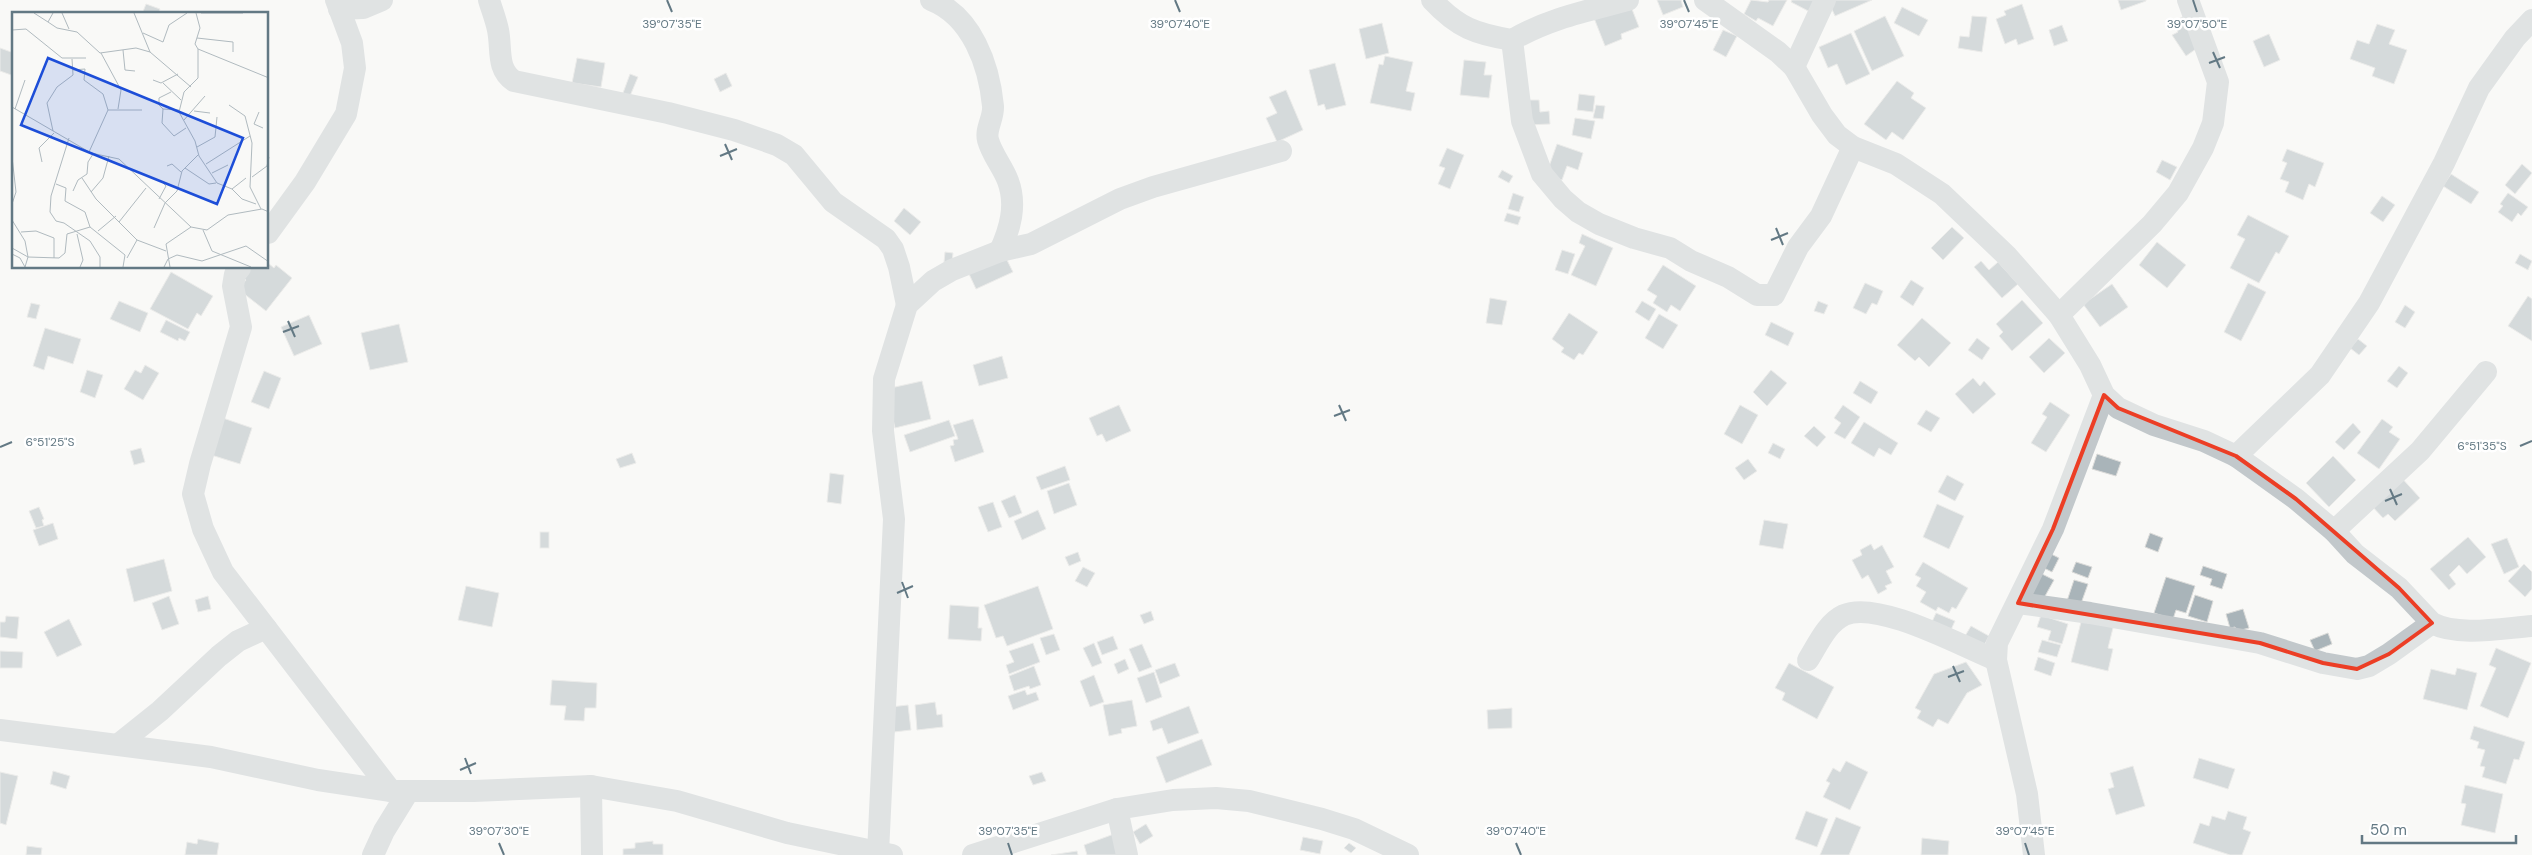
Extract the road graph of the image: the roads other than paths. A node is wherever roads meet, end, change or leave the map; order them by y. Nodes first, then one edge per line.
1 (382, 0) edge
2 (489, 0) edge
3 (931, 0) edge
4 (1432, 0) edge
5 (1628, 0) edge
6 (1705, 0) edge
7 (1825, 0) edge
8 (2188, 0) edge
9 (337, 4) edge
10 (2532, 20) edge
11 (1512, 40) junction
12 (1794, 67) junction
13 (1853, 147) junction
14 (1281, 151) dead end
15 (269, 232) edge
16 (1000, 251) junction
17 (239, 269) edge
18 (907, 305) junction
19 (2059, 315) junction
20 (2486, 372) dead end
21 (2104, 395) junction
22 (2236, 456) junction
23 (2334, 531) junction
24 (2018, 603) junction
25 (2432, 623) junction
26 (2532, 626) edge
27 (266, 628) junction
28 (1808, 660) dead end
29 (1996, 660) junction
30 (0, 730) edge
31 (120, 743) junction
32 (590, 786) junction
33 (400, 791) junction
34 (1117, 809) junction
35 (886, 854) edge
36 (373, 855) edge
37 (592, 855) edge
38 (973, 855) edge
39 (1127, 855) edge
40 (1408, 855) edge
41 (2034, 855) edge

1 - 9 street
2 - 18 street
3 - 16 street
4 - 11 street
5 - 11 street
6 - 12 street
7 - 12 street
8 - 19 street
9 - 15 street
10 - 22 street
11 - 13 street
12 - 13 street
13 - 19 street
14 - 16 street
16 - 18 street
17 - 27 street
18 - 35 street
19 - 21 street
20 - 23 street
21 - 22 street
21 - 24 street
22 - 23 street
23 - 25 street
24 - 25 street
24 - 29 street
25 - 26 street
27 - 31 street
27 - 33 street
28 - 29 street
29 - 41 street
30 - 31 street
31 - 33 street
32 - 33 street
32 - 35 street
32 - 37 street
33 - 36 street
34 - 38 street
34 - 39 street
34 - 40 street

